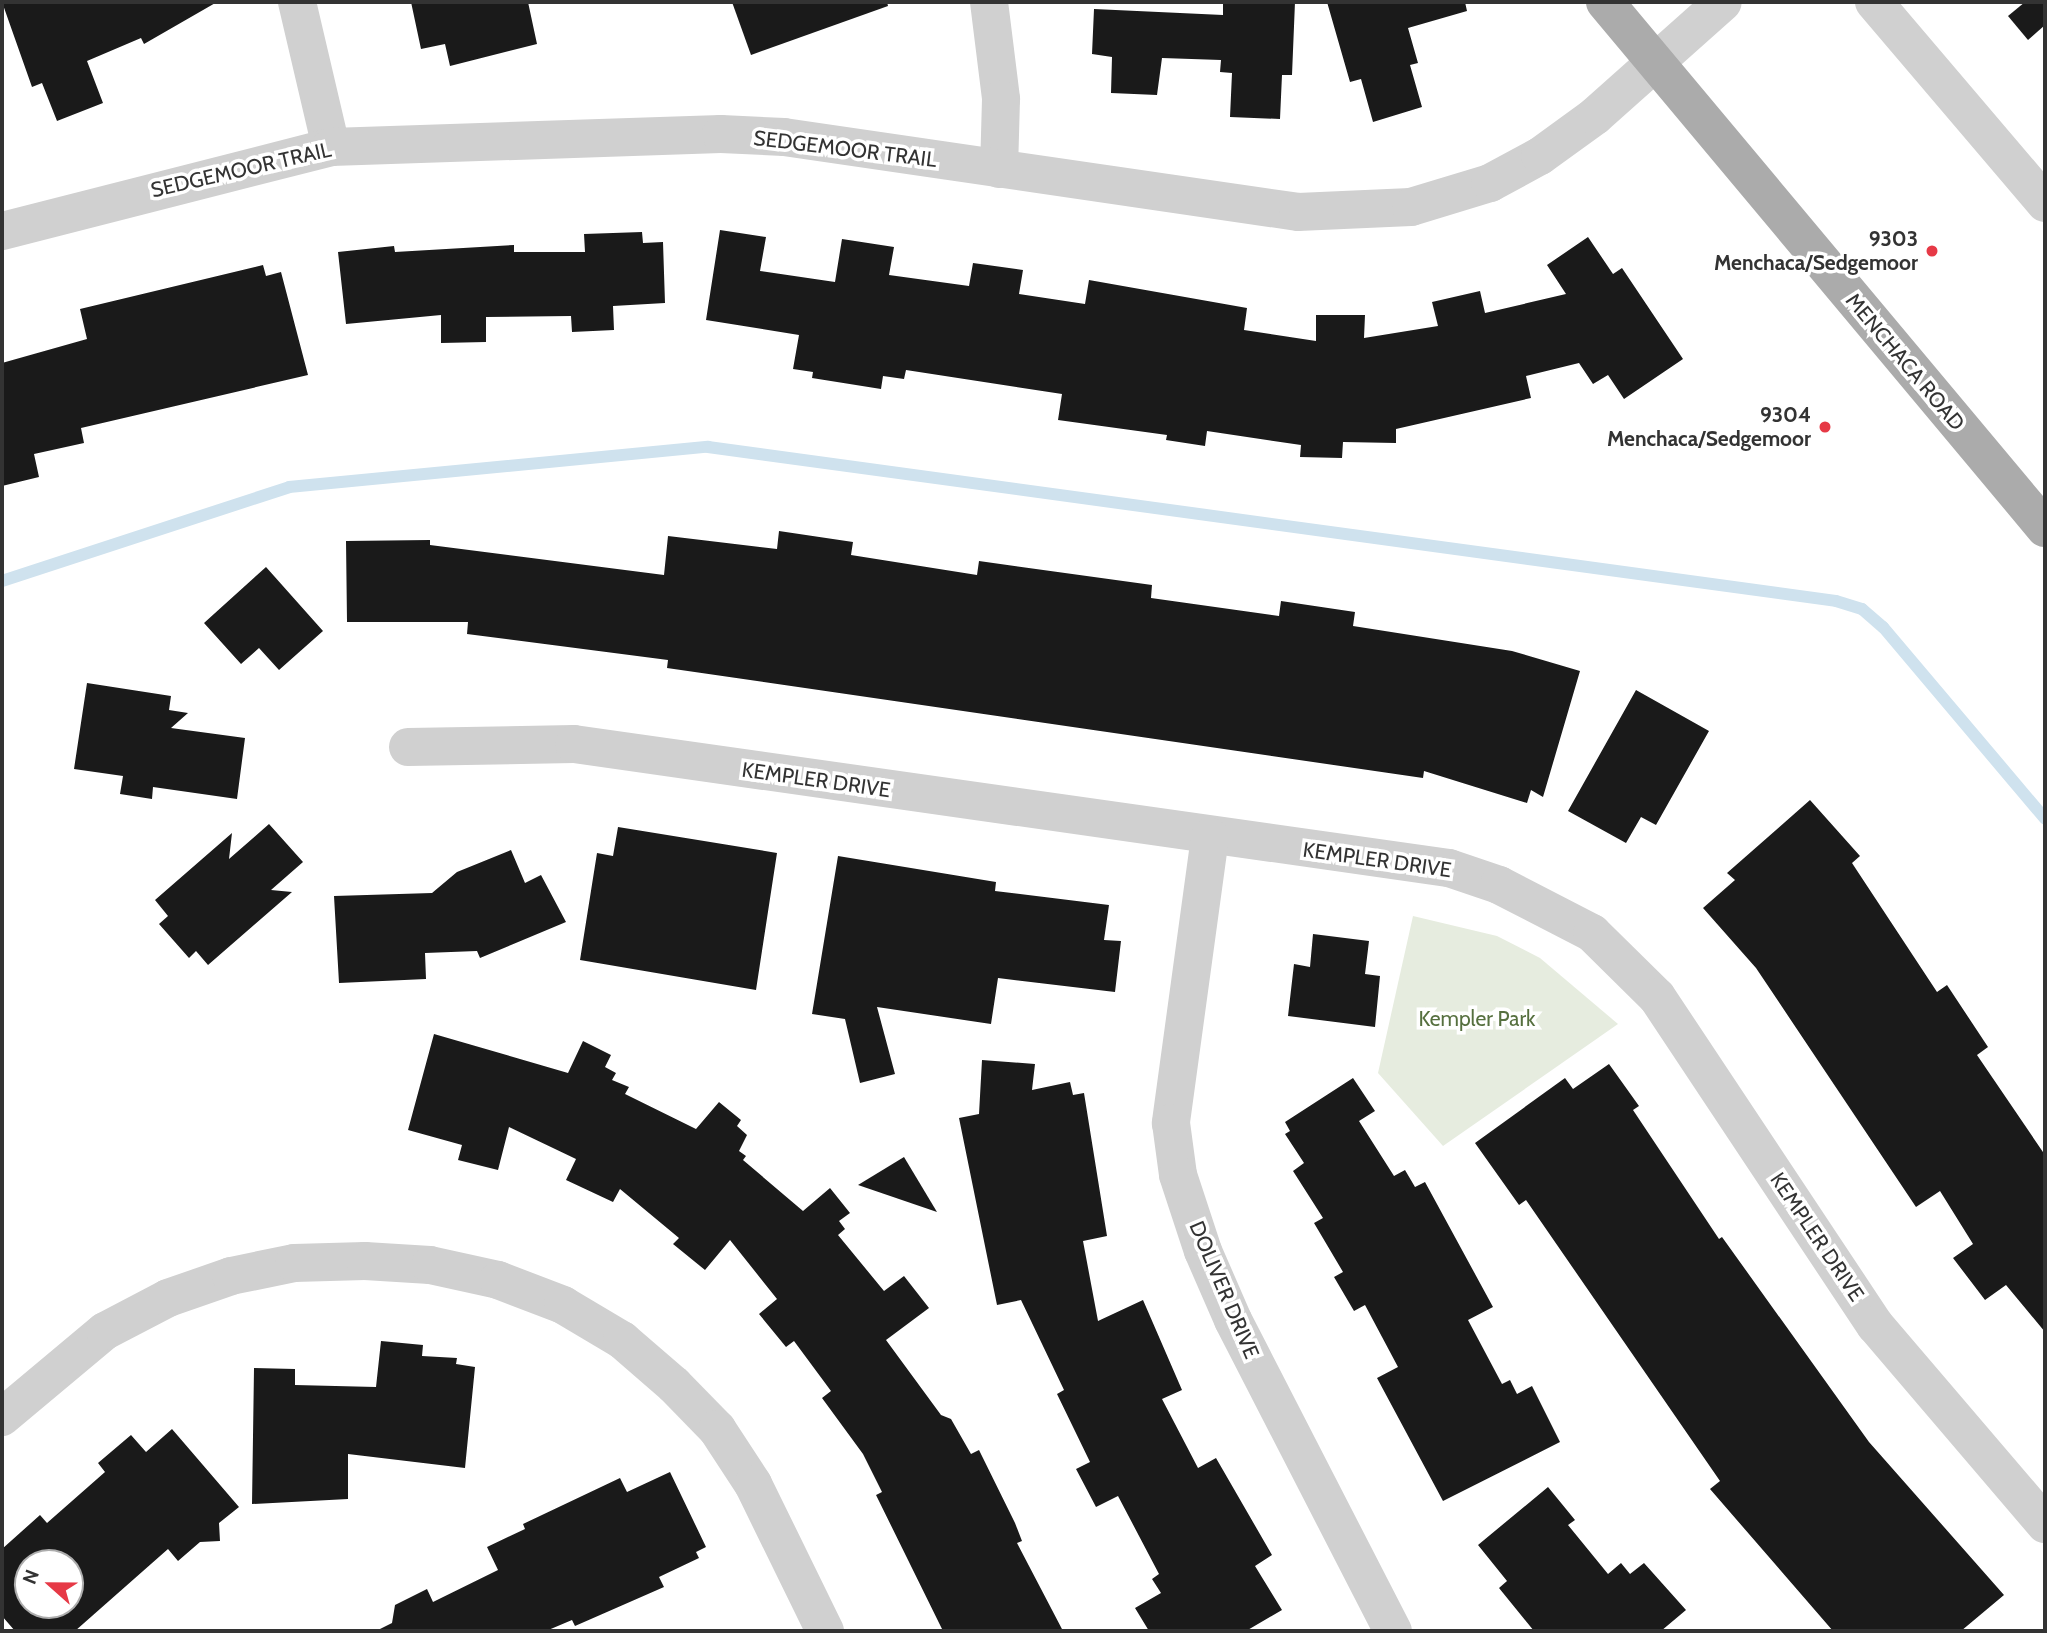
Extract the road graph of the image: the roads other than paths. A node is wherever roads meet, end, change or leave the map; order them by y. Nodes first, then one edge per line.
1 (297, 2) edge
2 (989, 2) edge
3 (1605, 2) edge
4 (1723, 2) edge
5 (1874, 2) edge
6 (1654, 65) junction
7 (331, 147) junction
8 (999, 169) junction
9 (2045, 203) edge
10 (2, 231) edge
11 (2045, 528) edge
12 (408, 747) dead end
13 (1210, 837) junction
14 (2, 1417) edge
15 (2045, 1524) edge
16 (811, 1627) edge
17 (1393, 1631) edge

1 - 7 street
2 - 8 street
3 - 6 main road, MENCHACA ROAD
4 - 6 street, SEDGEMOOR TRAIL
5 - 9 street
6 - 8 street, SEDGEMOOR TRAIL
6 - 11 main road, MENCHACA ROAD
7 - 8 street, SEDGEMOOR TRAIL
7 - 10 street, SEDGEMOOR TRAIL
12 - 13 street, KEMPLER DRIVE
13 - 15 street, KEMPLER DRIVE
13 - 17 street, DOLIVER DRIVE
14 - 16 street

